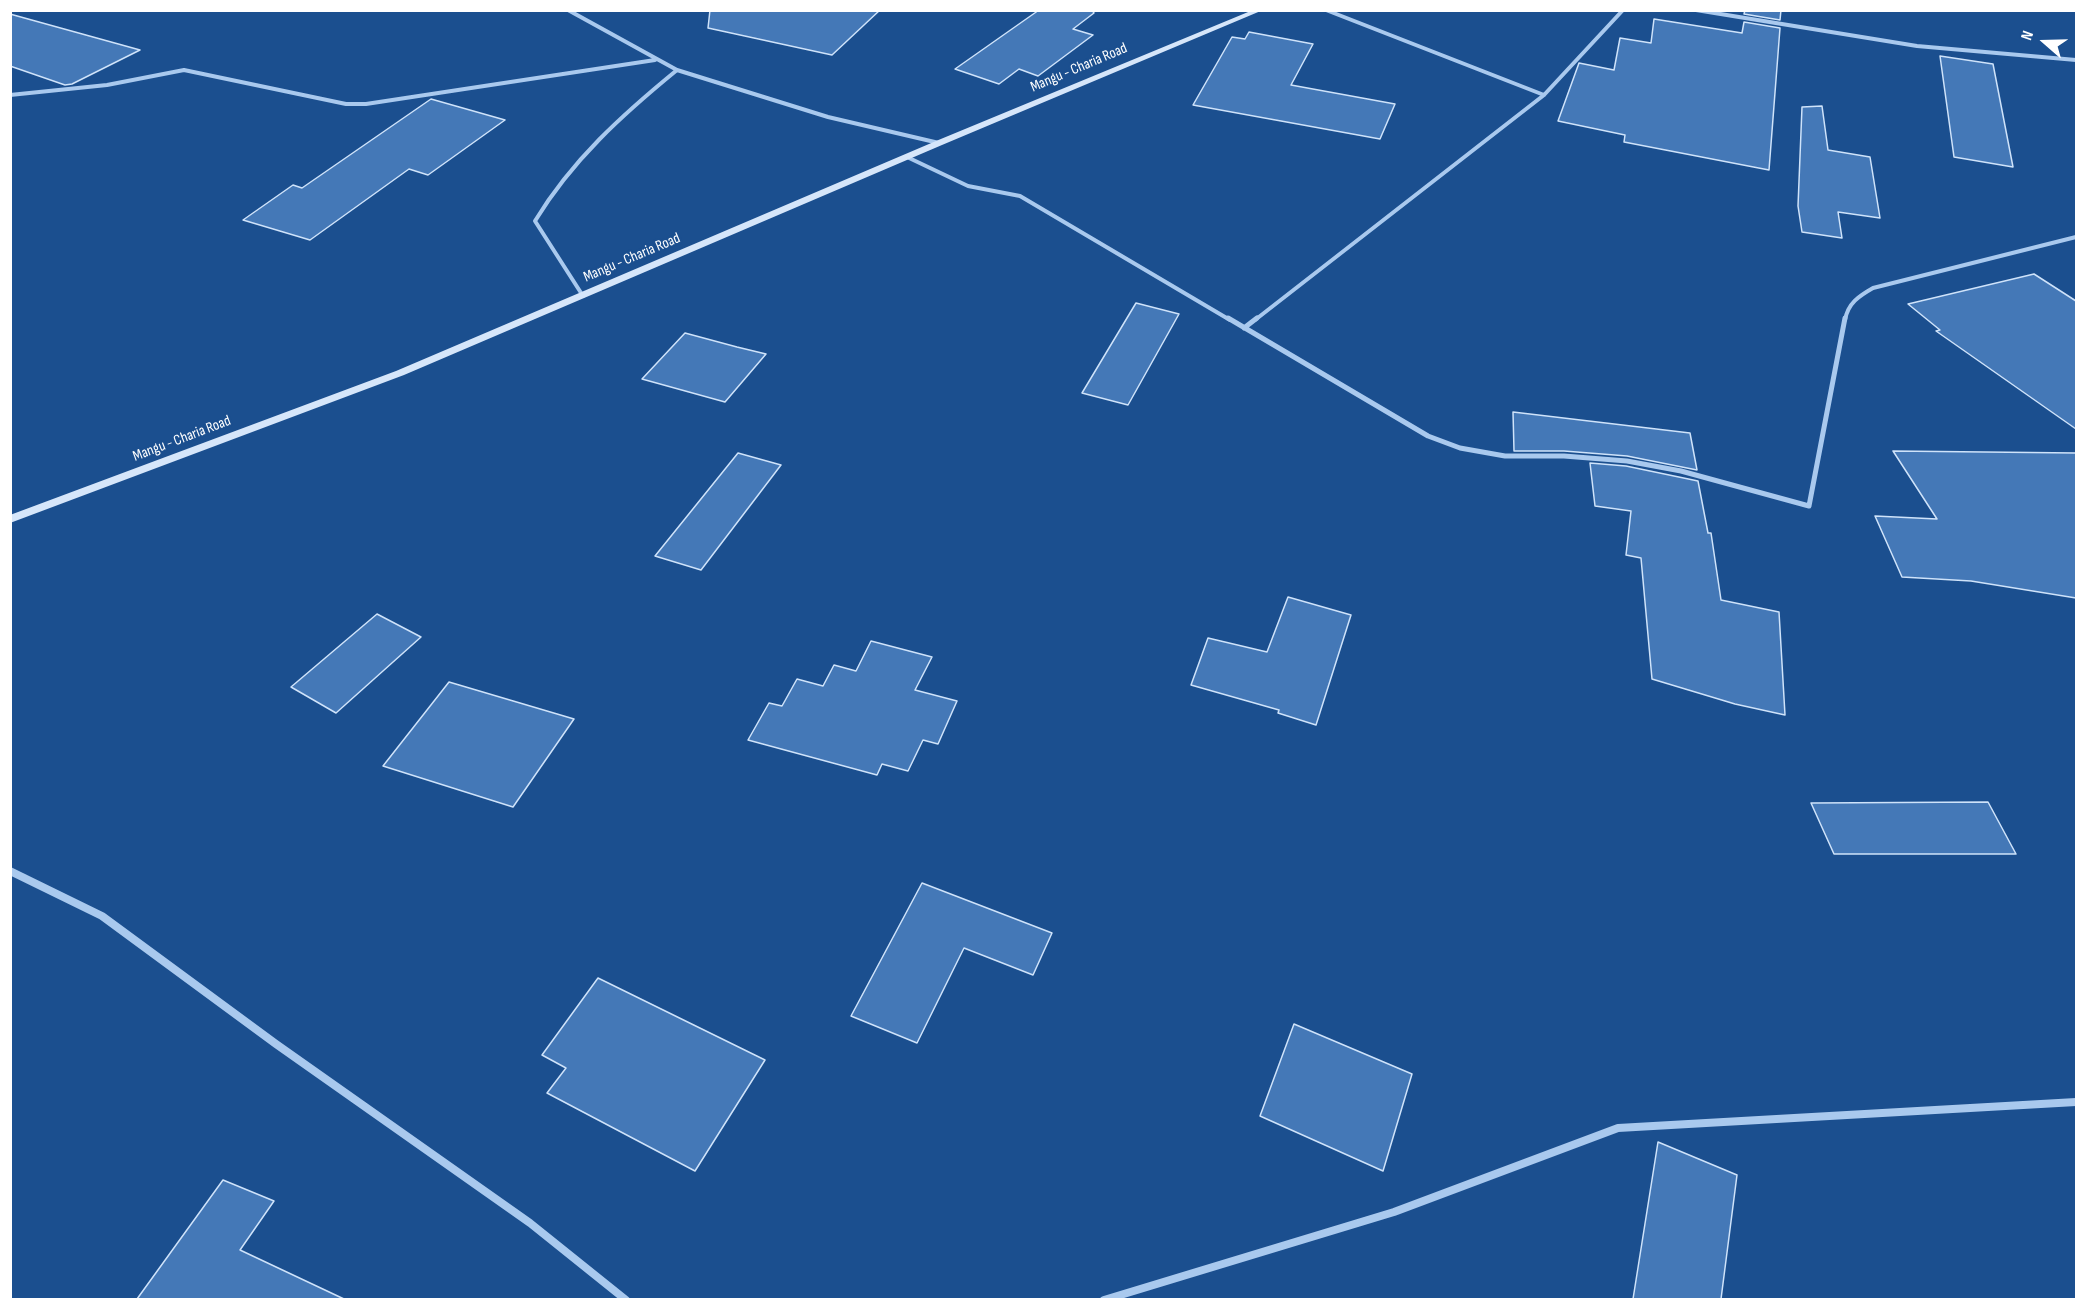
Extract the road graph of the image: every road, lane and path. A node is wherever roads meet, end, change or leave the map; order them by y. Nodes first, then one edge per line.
1 (568, 10) edge
2 (1260, 10) edge
3 (1326, 10) edge
4 (1623, 10) edge
5 (1696, 10) edge
6 (655, 60) junction
7 (2076, 60) edge
8 (677, 70) junction
9 (10, 95) edge
10 (1544, 95) junction
11 (939, 143) junction
12 (907, 157) junction
13 (2076, 237) edge
14 (583, 296) junction
15 (1244, 328) junction
16 (10, 519) edge
17 (10, 872) edge
18 (2076, 1102) edge
19 (626, 1299) edge
20 (1104, 1299) edge

1 - 6 street
2 - 11 street, Mangu - Charia Road
3 - 10 street
4 - 10 street
5 - 7 street
6 - 8 street
6 - 9 street
8 - 11 street
8 - 14 street
10 - 15 street
11 - 12 street, Mangu - Charia Road
12 - 14 street, Mangu - Charia Road
12 - 15 street
13 - 15 street
14 - 16 street, Mangu - Charia Road
17 - 19 street
18 - 20 street

